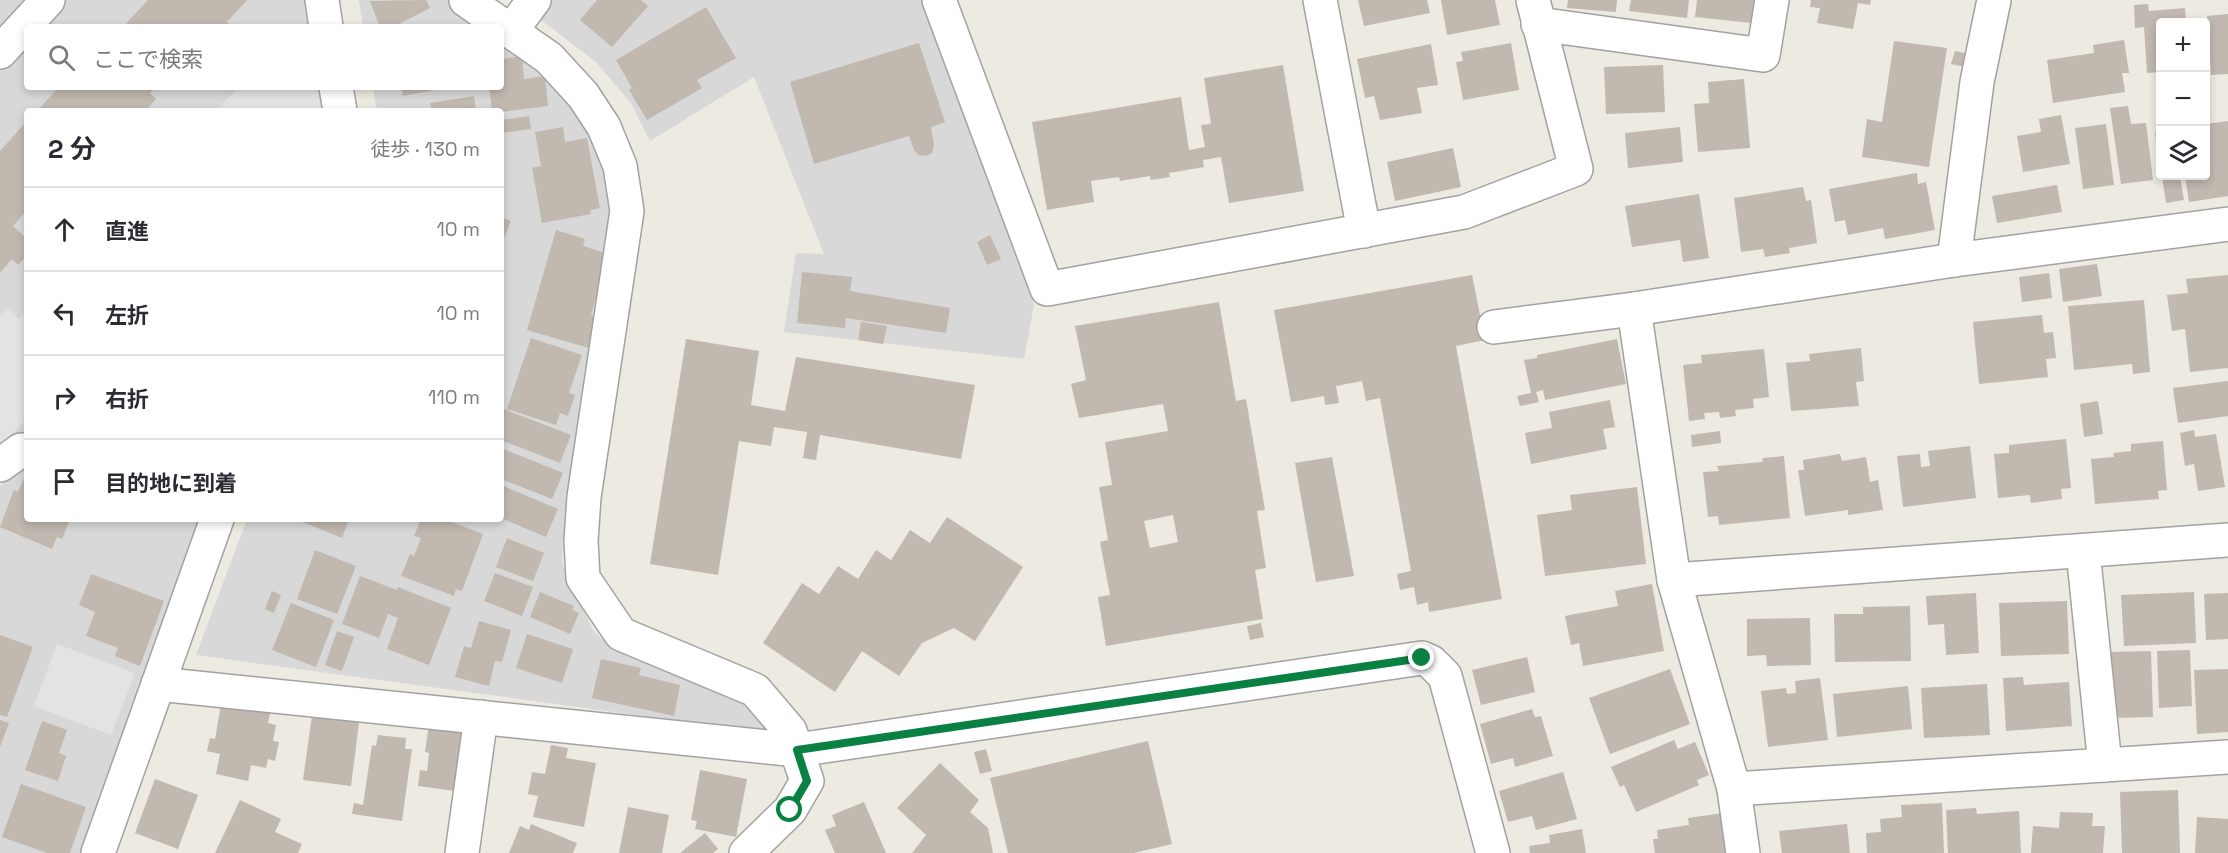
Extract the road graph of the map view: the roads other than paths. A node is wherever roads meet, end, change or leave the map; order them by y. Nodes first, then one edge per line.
1 (48, 0) edge
2 (322, 0) edge
3 (466, 0) edge
4 (534, 0) edge
5 (939, 0) edge
6 (1320, 0) edge
7 (1772, 0) edge
8 (1994, 0) edge
9 (1535, 12) edge
10 (26, 24) edge
11 (326, 24) edge
12 (501, 24) edge
13 (24, 26) edge
14 (504, 26) edge
15 (511, 31) junction
16 (0, 52) edge
17 (336, 90) edge
18 (340, 108) edge
19 (2228, 224) edge
20 (1364, 231) junction
21 (1954, 260) junction
22 (1634, 309) junction
23 (1494, 327) dead end
24 (24, 450) edge
25 (0, 465) edge
26 (216, 522) edge
27 (2228, 540) edge
28 (2083, 551) junction
29 (1674, 580) junction
30 (158, 684) junction
31 (481, 717) junction
32 (797, 750) junction
33 (2228, 758) edge
34 (2105, 765) junction
35 (1734, 789) junction
36 (98, 853) edge
37 (462, 853) edge
38 (746, 853) edge
39 (1493, 853) edge
40 (1743, 853) edge

1 - 10 street
2 - 11 street
3 - 12 street
4 - 15 street
5 - 20 street
6 - 20 street
7 - 9 street
8 - 21 street
9 - 20 street
13 - 16 street
14 - 15 street
15 - 32 street
17 - 18 street
19 - 21 street
21 - 22 street
22 - 23 street
22 - 29 street
24 - 25 street
26 - 30 street
27 - 28 street
28 - 29 street
28 - 34 street
29 - 35 street
30 - 31 street
30 - 36 street
31 - 32 street
31 - 37 street
32 - 38 street
32 - 39 street
33 - 34 street
34 - 35 street
35 - 40 street

